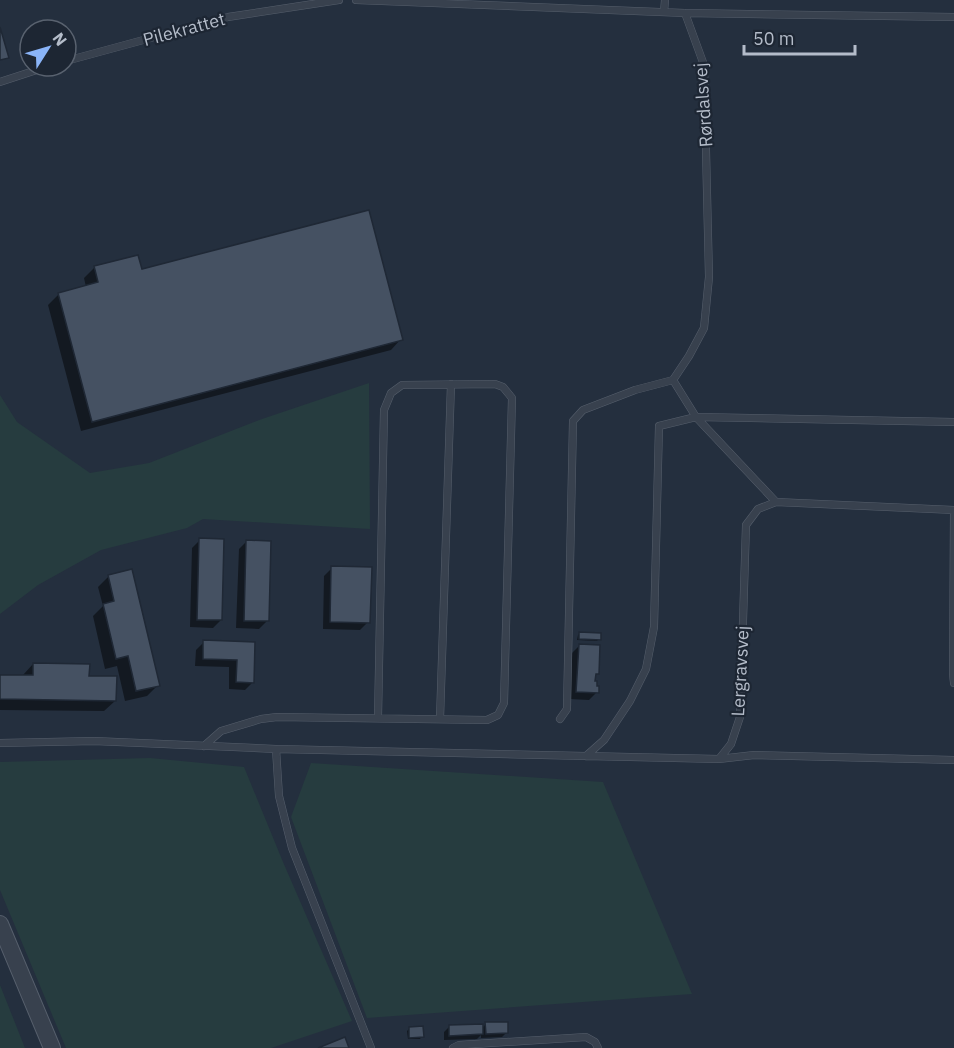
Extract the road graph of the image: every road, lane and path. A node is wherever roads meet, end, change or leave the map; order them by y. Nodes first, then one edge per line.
1 (339, 0) edge
2 (356, 0) edge
3 (665, 0) edge
4 (664, 12) junction
5 (685, 13) junction
6 (954, 17) edge
7 (78, 58) edge
8 (18, 76) edge
9 (0, 82) edge
10 (673, 380) junction
11 (451, 384) junction
12 (696, 417) junction
13 (954, 422) edge
14 (776, 502) junction
15 (954, 510) edge
16 (954, 683) edge
17 (378, 718) junction
18 (560, 718) dead end
19 (440, 719) junction
20 (0, 743) edge
21 (204, 746) junction
22 (276, 749) junction
23 (586, 756) junction
24 (719, 759) junction
25 (954, 760) edge
26 (0, 924) edge
27 (520, 1045) edge
28 (483, 1046) edge
29 (52, 1048) edge
30 (371, 1048) edge
31 (453, 1048) edge
32 (598, 1048) edge

1 - 7 lane, Pilekrattet
2 - 4 lane
3 - 4 lane
4 - 5 lane
5 - 6 lane
5 - 10 lane, Rørdalsvej
8 - 9 lane
10 - 12 lane
10 - 18 lane
11 - 17 lane
11 - 19 lane
11 - 19 lane
12 - 13 lane
12 - 14 lane
12 - 23 lane
14 - 15 lane
14 - 24 lane, Lergravsvej
15 - 16 lane
17 - 19 lane
17 - 21 lane
20 - 21 lane
21 - 22 lane
22 - 23 lane
22 - 30 lane
23 - 24 lane
24 - 25 lane
26 - 29 street
27 - 28 lane
27 - 32 lane
28 - 31 lane

